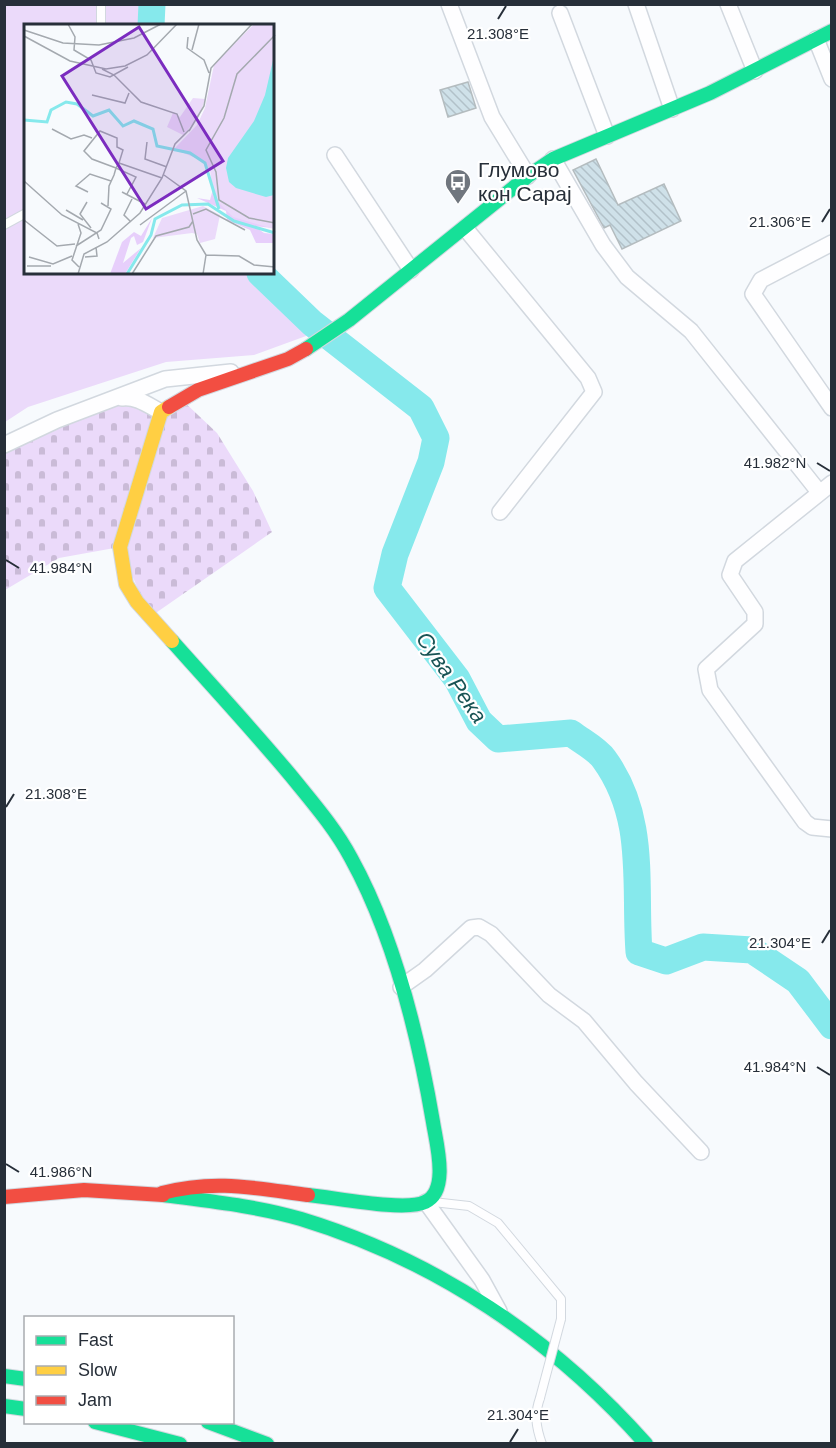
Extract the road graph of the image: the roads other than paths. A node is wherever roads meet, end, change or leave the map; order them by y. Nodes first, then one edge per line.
1 (101, 4) edge
2 (449, 4) edge
3 (636, 4) edge
4 (728, 4) edge
5 (560, 13) dead end
6 (101, 24) edge
7 (831, 31) edge
8 (816, 39) junction
9 (755, 71) junction
10 (831, 79) edge
11 (672, 109) junction
12 (607, 136) junction
13 (335, 155) dead end
14 (553, 159) junction
15 (528, 176) junction
16 (24, 214) edge
17 (4, 225) edge
18 (465, 228) junction
19 (831, 243) edge
20 (411, 270) junction
21 (254, 370) junction
22 (113, 399) junction
23 (831, 408) edge
24 (160, 412) junction
25 (4, 445) edge
26 (825, 488) edge
27 (500, 512) dead end
28 (831, 829) edge
29 (401, 987) junction
30 (701, 1152) dead end
31 (162, 1193) junction
32 (4, 1197) edge
33 (426, 1202) junction
34 (500, 1312) junction
35 (4, 1376) edge
36 (24, 1379) edge
37 (4, 1406) edge
38 (24, 1409) edge
39 (103, 1424) edge
40 (214, 1424) edge
41 (180, 1443) edge
42 (267, 1443) edge
43 (542, 1443) edge
44 (646, 1443) edge

1 - 6 lane
2 - 15 street
3 - 11 street
4 - 9 street
5 - 12 street
7 - 8 main road
8 - 9 main road
8 - 10 street
9 - 11 main road
11 - 12 main road
12 - 14 main road
13 - 20 street
14 - 15 main road
14 - 26 street
15 - 18 main road
16 - 17 lane
18 - 20 main road
18 - 27 street
19 - 23 street
20 - 21 main road
21 - 22 street
21 - 24 main road
22 - 24 street
22 - 25 street
24 - 29 main road
26 - 28 street
29 - 30 street
29 - 33 main road
31 - 32 main road
31 - 33 main road
31 - 34 main road
33 - 34 street
33 - 43 lane, bridge
34 - 44 main road
35 - 36 main road
37 - 38 main road
39 - 41 main road
40 - 42 main road

